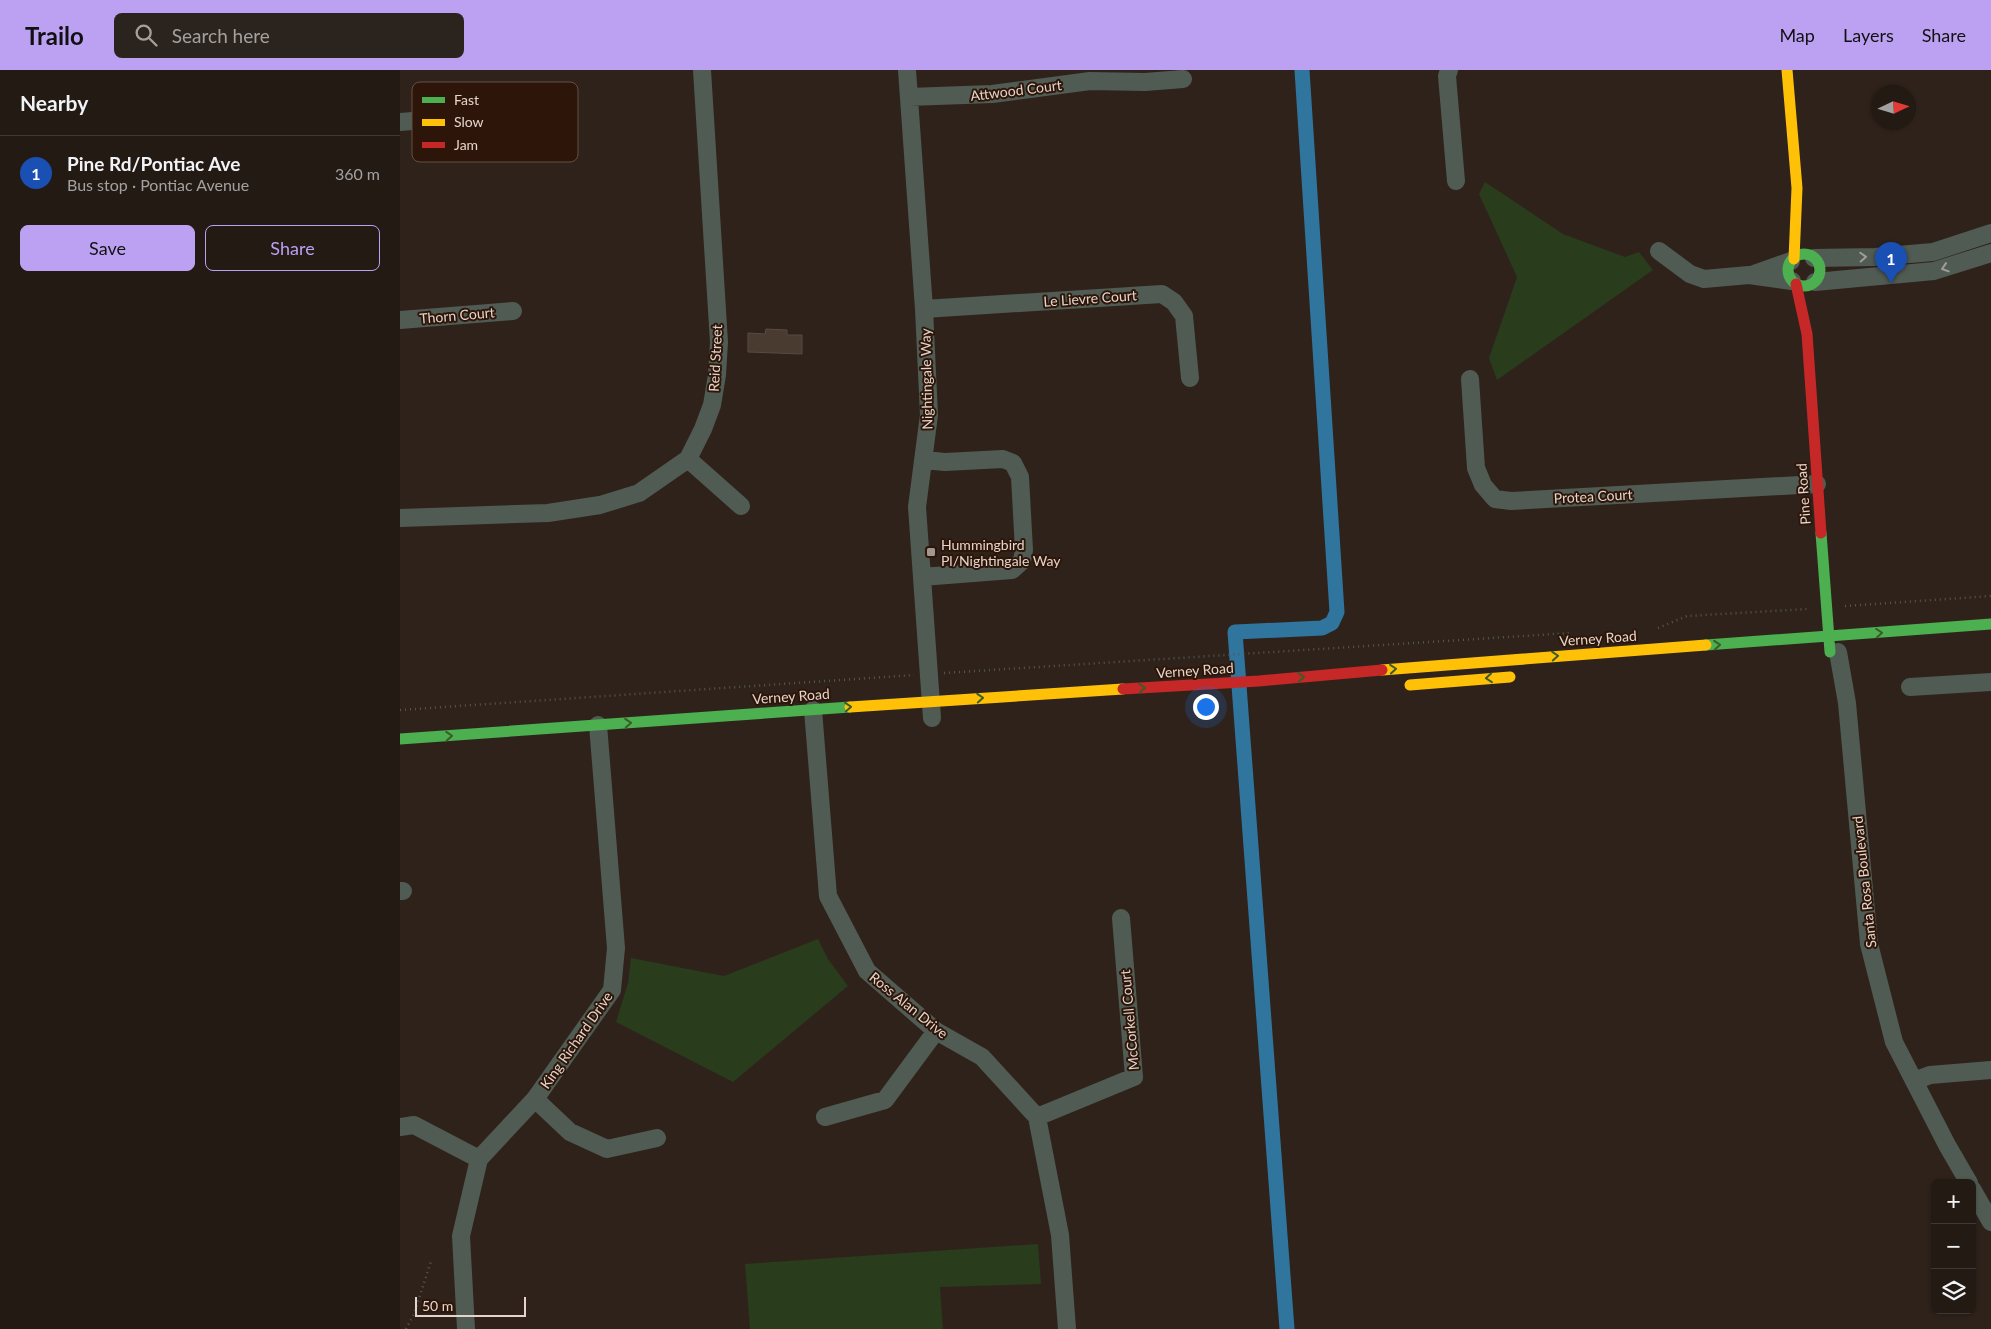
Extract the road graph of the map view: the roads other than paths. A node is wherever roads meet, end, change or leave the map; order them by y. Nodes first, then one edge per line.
1 (702, 70) edge
2 (907, 70) edge
3 (1448, 70) edge
4 (1787, 70) edge
5 (1183, 79) dead end
6 (910, 97) junction
7 (1456, 182) dead end
8 (1796, 188) junction
9 (1991, 232) edge
10 (1659, 251) dead end
11 (1991, 253) edge
12 (1813, 258) junction
13 (1792, 260) junction
14 (1749, 275) junction
15 (1794, 282) junction
16 (1814, 282) junction
17 (924, 309) junction
18 (513, 311) dead end
19 (400, 320) edge
20 (1807, 334) junction
21 (1190, 378) dead end
22 (1470, 379) dead end
23 (688, 459) junction
24 (924, 460) junction
25 (1817, 484) junction
26 (741, 506) dead end
27 (400, 518) edge
28 (922, 577) junction
29 (1991, 624) edge
30 (1828, 636) junction
31 (1834, 652) joint
32 (1522, 676) dead end
33 (1991, 682) edge
34 (1396, 686) dead end
35 (1910, 687) dead end
36 (932, 714) junction
37 (813, 722) junction
38 (598, 737) junction
39 (400, 739) edge
40 (1121, 918) dead end
41 (936, 1030) junction
42 (1991, 1070) edge
43 (1914, 1081) junction
44 (535, 1099) junction
45 (825, 1117) dead end
46 (1037, 1117) junction
47 (400, 1127) edge
48 (657, 1138) dead end
49 (479, 1159) junction
50 (1967, 1179) edge
51 (1976, 1196) edge
52 (1991, 1222) edge
53 (466, 1329) edge
54 (1066, 1329) edge

1 - 23 street, Reid Street
2 - 6 street, Nightingale Way
3 - 7 street
4 - 8 street
5 - 6 street, Attwood Court
6 - 17 street, Nightingale Way
8 - 12 street
8 - 13 street
12 -> 9 street
10 - 14 street
11 -> 16 street
12 - 13 street
12 - 16 street
13 - 14 street
13 - 15 street
14 - 15 street
15 - 16 street
15 - 20 street, Pine Road
16 - 20 street, Pine Road
17 - 21 street, Le Lievre Court
17 - 24 street, Nightingale Way
18 - 19 street, Thorn Court
20 - 25 street, Pine Road
22 - 25 street, Protea Court
23 - 26 street
23 - 27 street, Reid Street
24 - 28 street, Nightingale Way
24 - 28 street
25 - 30 street, Pine Road
28 - 36 street, Nightingale Way
30 -> 29 street, Verney Road
30 - 31 street, Pine Road
36 -> 30 street, Verney Road
31 - 43 street, Santa Rosa Boulevard
32 -> 34 street
33 - 35 street
37 -> 36 street, Verney Road
38 -> 37 street, Verney Road
37 - 41 street, Ross Alan Drive
39 -> 38 street, Verney Road
38 - 44 street, King Richard Drive
40 - 46 street, McCorkell Court
41 - 45 street
41 - 46 street, Ross Alan Drive
42 - 43 street
43 - 50 street, Santa Rosa Boulevard
44 - 48 street
44 - 49 street, King Richard Drive
46 - 54 street
47 - 49 street
49 - 53 street, King Richard Drive
51 - 52 street

